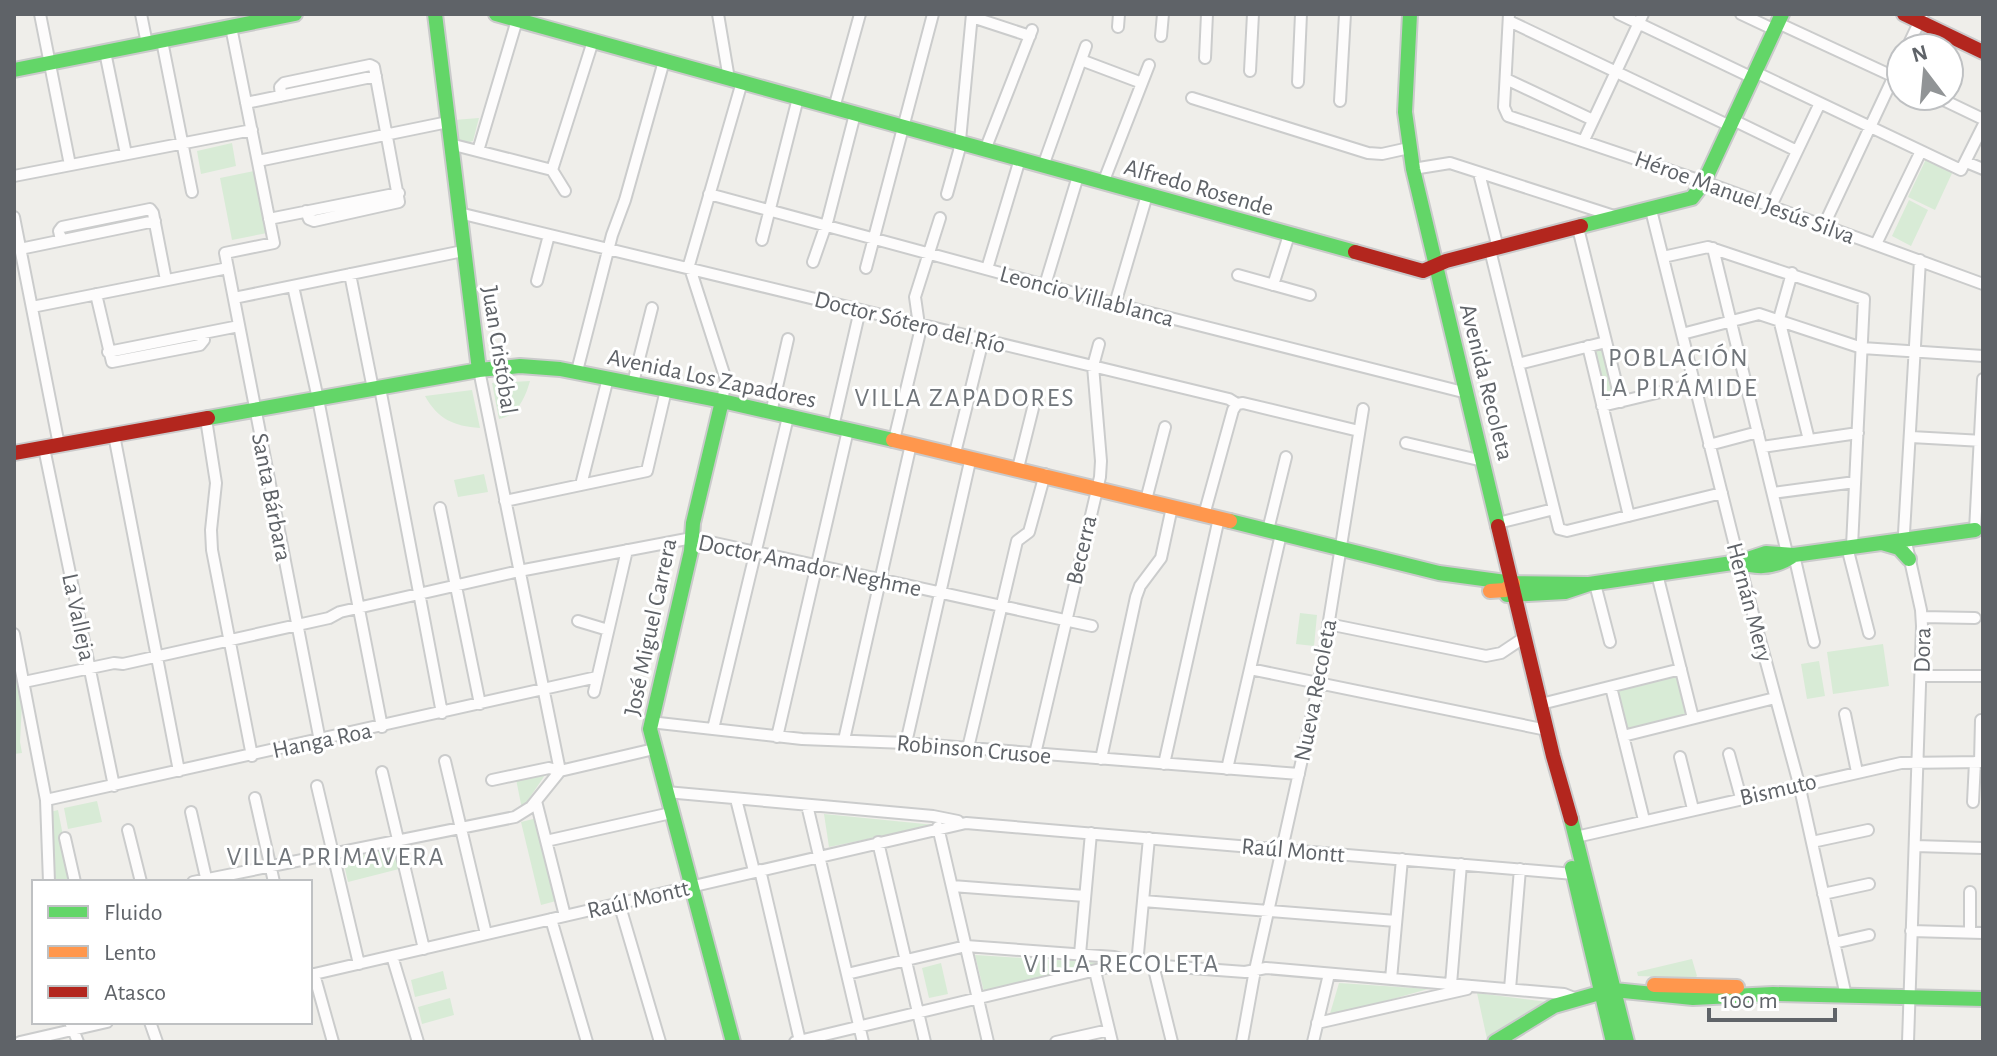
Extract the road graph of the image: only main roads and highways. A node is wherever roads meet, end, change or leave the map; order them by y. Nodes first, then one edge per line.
1 (295, 14) edge
2 (435, 14) edge
3 (496, 14) edge
4 (1410, 14) edge
5 (1904, 14) edge
6 (249, 18) edge
7 (1921, 18) edge
8 (536, 20) edge
9 (1778, 22) edge
10 (1983, 52) edge
11 (14, 70) edge
12 (1436, 265) junction
13 (479, 370) junction
14 (722, 401) junction
15 (14, 453) edge
16 (1979, 531) edge
17 (1877, 542) junction
18 (1909, 559) road end
19 (1439, 573) junction
20 (1592, 584) junction
21 (1514, 590) junction
22 (1553, 756) junction
23 (1607, 991) junction
24 (1983, 999) edge
25 (1516, 1035) edge
26 (733, 1042) edge
27 (1495, 1042) edge
28 (1613, 1042) edge
29 (1627, 1042) edge

1 - 6 main road
2 - 13 main road, Juan Cristóbal
3 - 8 main road, Alfredo Rosende
4 - 12 main road, Avenida Recoleta
5 - 7 main road
6 - 11 main road
7 - 10 main road
8 - 12 main road, Alfredo Rosende
9 - 12 main road, Alfredo Rosende
12 - 21 main road, Avenida Recoleta
13 - 14 main road, Avenida Los Zapadores
13 - 15 main road, Avenida Los Zapadores
14 - 19 main road, Avenida Los Zapadores
14 - 26 main road, José Miguel Carrera
16 - 17 main road, Avenida Los Zapadores
17 - 18 main road
17 - 20 main road, Avenida Los Zapadores
19 - 21 main road, Avenida Los Zapadores
19 - 21 main road, Avenida Los Zapadores
20 - 21 main road, Avenida Los Zapadores
20 - 21 main road, Avenida Los Zapadores
21 - 22 main road, Avenida Recoleta
22 - 23 main road, Avenida Recoleta
22 - 23 main road, Avenida Recoleta
23 - 24 main road
23 - 25 main road
23 - 28 main road, Avenida Recoleta
23 - 29 main road, Avenida Recoleta
25 - 27 main road

